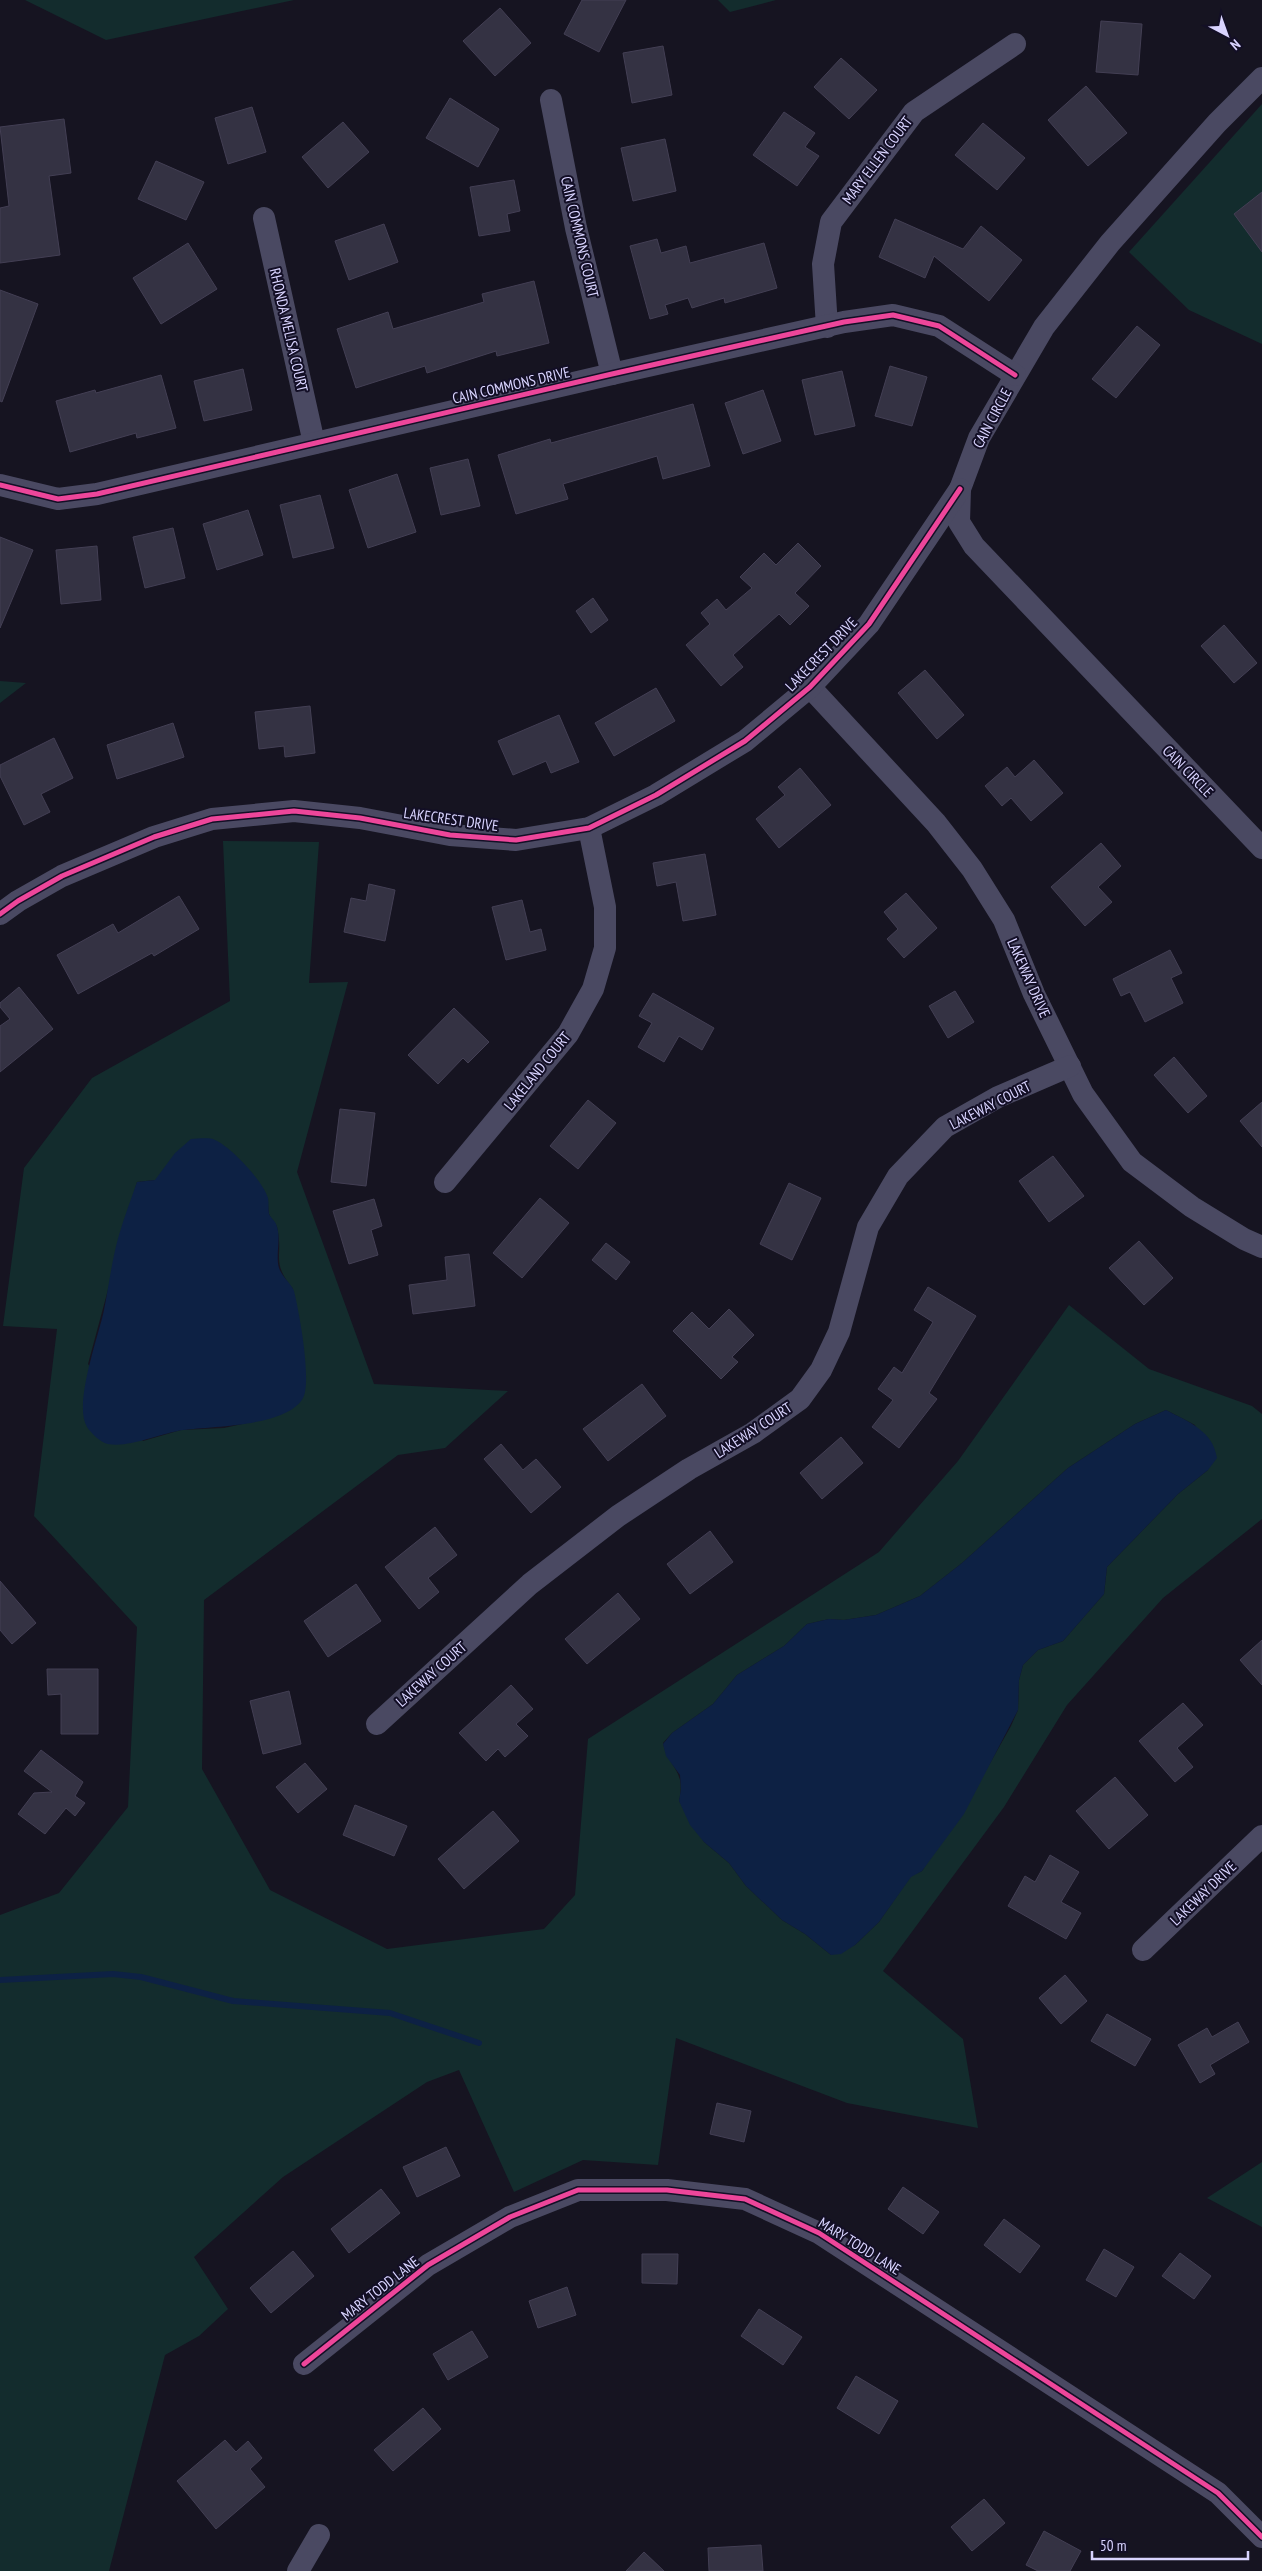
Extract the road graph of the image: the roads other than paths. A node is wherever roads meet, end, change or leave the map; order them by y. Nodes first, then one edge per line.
1 (1015, 44) dead end
2 (1262, 78) edge
3 (551, 100) dead end
4 (264, 218) dead end
5 (827, 327) junction
6 (612, 374) junction
7 (1016, 375) junction
8 (314, 443) junction
9 (0, 485) edge
10 (960, 489) junction
11 (810, 687) junction
12 (589, 828) junction
13 (1262, 848) edge
14 (0, 914) edge
15 (1070, 1066) junction
16 (446, 1182) dead end
17 (1262, 1247) edge
18 (376, 1724) dead end
19 (1262, 1836) edge
20 (1143, 1950) dead end
21 (304, 2364) dead end
22 (319, 2534) dead end
23 (1262, 2537) edge
24 (298, 2571) edge

1 - 5 street, MARY ELLEN COURT
2 - 7 street, CAIN CIRCLE
3 - 6 street, CAIN COMMONS COURT
4 - 8 street, RHONDA MELISA COURT
5 - 6 street, CAIN COMMONS DRIVE
5 - 7 street, CAIN COMMONS DRIVE
6 - 8 street, CAIN COMMONS DRIVE
7 - 10 street, CAIN CIRCLE
8 - 9 street, CAIN COMMONS DRIVE
10 - 11 street, LAKECREST DRIVE
10 - 13 street, CAIN CIRCLE
11 - 12 street, LAKECREST DRIVE
11 - 15 street, LAKEWAY DRIVE
12 - 14 street, LAKECREST DRIVE
12 - 16 street, LAKELAND COURT
15 - 17 street, LAKEWAY DRIVE
15 - 18 street, LAKEWAY COURT
19 - 20 street, LAKEWAY DRIVE
21 - 23 street, MARY TODD LANE
22 - 24 street

